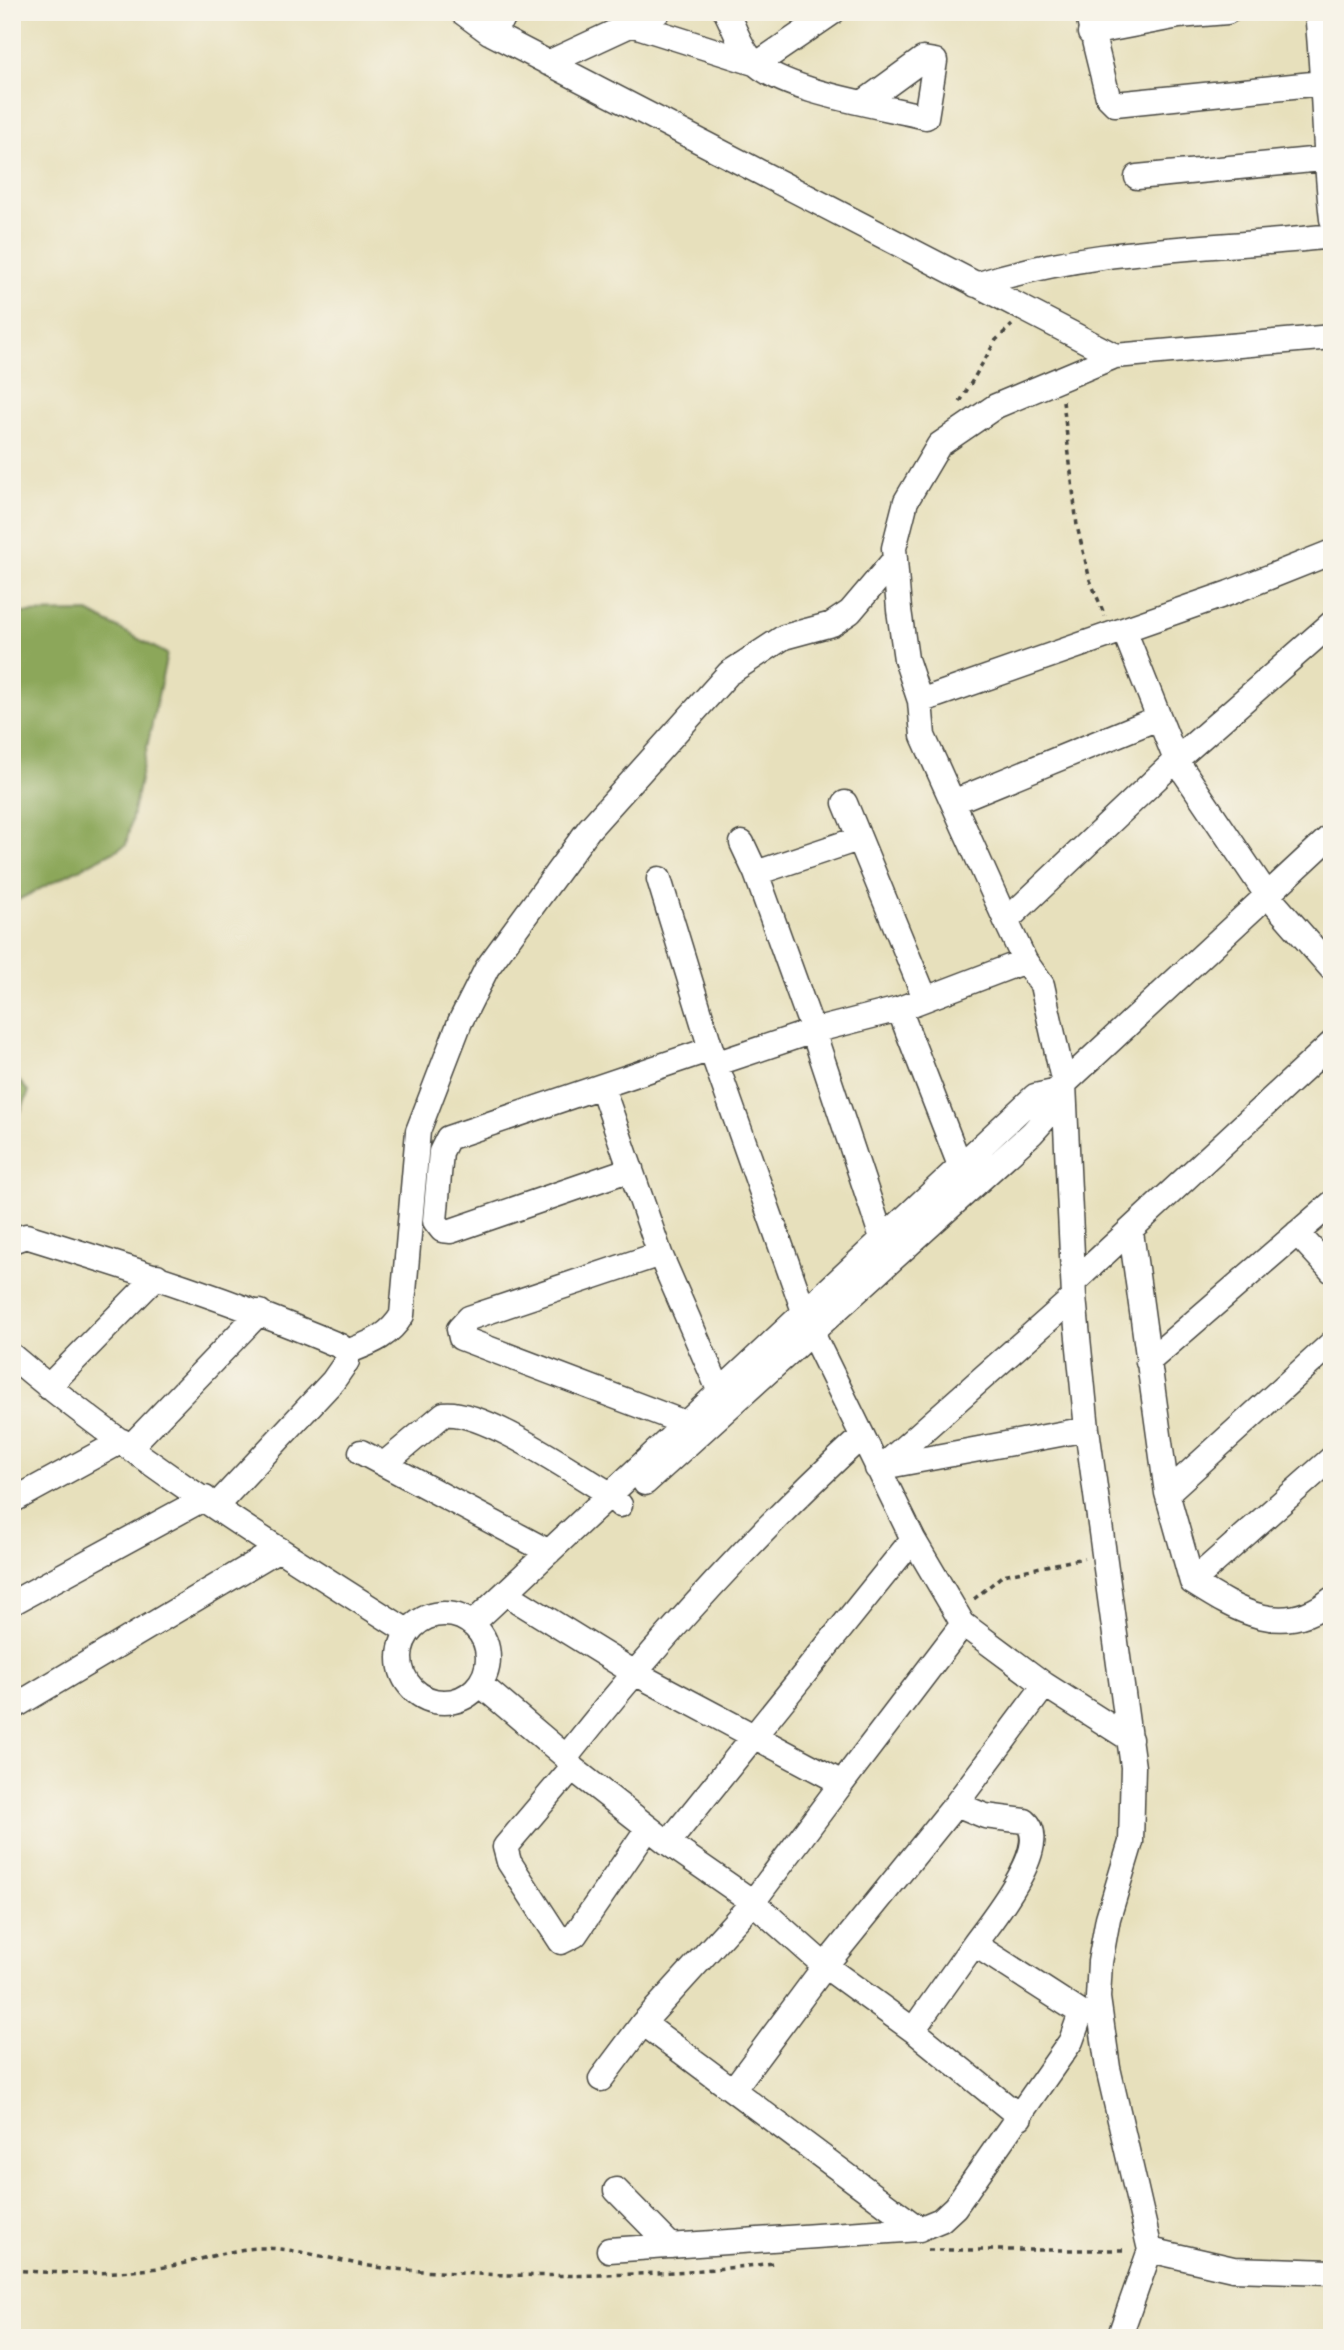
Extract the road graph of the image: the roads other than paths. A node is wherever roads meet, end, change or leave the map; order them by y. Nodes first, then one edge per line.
1 (462, 12) edge
2 (509, 12) edge
3 (658, 12) edge
4 (726, 12) edge
5 (833, 12) edge
6 (1227, 12) edge
7 (1317, 12) edge
8 (1178, 14) edge
9 (1089, 23) edge
10 (634, 25) junction
11 (489, 32) junction
12 (548, 62) junction
13 (757, 65) junction
14 (1328, 83) edge
15 (864, 102) dead end
16 (1328, 159) edge
17 (1137, 177) dead end
18 (1332, 219) edge
19 (1332, 236) edge
20 (976, 285) junction
21 (1332, 337) edge
22 (1115, 356) junction
23 (1332, 551) edge
24 (895, 559) junction
25 (1332, 623) edge
26 (1117, 632) junction
27 (920, 701) junction
28 (1158, 718) junction
29 (1176, 760) junction
30 (953, 802) junction
31 (845, 803) dead end
32 (1332, 835) edge
33 (858, 839) junction
34 (742, 843) dead end
35 (757, 873) junction
36 (659, 879) dead end
37 (1267, 895) junction
38 (1006, 921) junction
39 (1025, 961) junction
40 (1332, 969) edge
41 (925, 998) junction
42 (899, 1009) junction
43 (813, 1031) junction
44 (1332, 1043) edge
45 (715, 1056) junction
46 (603, 1087) junction
47 (1059, 1088) junction
48 (961, 1168) junction
49 (631, 1169) junction
50 (1332, 1203) edge
51 (1131, 1232) junction
52 (1297, 1233) junction
53 (882, 1238) junction
54 (12, 1241) edge
55 (660, 1254) junction
56 (1332, 1271) edge
57 (157, 1276) junction
58 (1074, 1289) junction
59 (260, 1312) junction
60 (808, 1321) junction
61 (1332, 1343) edge
62 (347, 1352) junction
63 (12, 1356) edge
64 (1148, 1362) junction
65 (48, 1387) junction
66 (719, 1390) junction
67 (685, 1423) junction
68 (1087, 1429) junction
69 (862, 1437) junction
70 (126, 1444) junction
71 (360, 1452) dead end
72 (1332, 1458) edge
73 (384, 1464) junction
74 (879, 1468) junction
75 (1167, 1493) junction
76 (615, 1500) junction
77 (12, 1501) edge
78 (211, 1502) junction
79 (913, 1539) junction
80 (279, 1549) junction
81 (549, 1552) junction
82 (1192, 1582) junction
83 (1332, 1600) edge
84 (518, 1601) junction
85 (12, 1603) edge
86 (958, 1616) junction
87 (477, 1629) junction
88 (407, 1631) junction
89 (633, 1672) junction
90 (480, 1684) junction
91 (1045, 1685) junction
92 (12, 1708) edge
93 (755, 1734) junction
94 (1130, 1738) junction
95 (569, 1763) junction
96 (842, 1783) junction
97 (956, 1804) junction
98 (658, 1835) junction
99 (753, 1902) junction
100 (974, 1944) junction
101 (825, 1966) junction
102 (1089, 2006) junction
103 (643, 2023) junction
104 (913, 2030) junction
105 (601, 2079) dead end
106 (733, 2090) junction
107 (1020, 2117) junction
108 (616, 2190) dead end
109 (917, 2239) junction
110 (671, 2246) junction
111 (609, 2250) dead end
112 (1150, 2250) junction
113 (1332, 2272) edge
114 (1119, 2338) edge

1 - 11 street
2 - 11 street
3 - 10 street
4 - 13 street
5 - 13 street
6 - 8 street
7 - 14 street
8 - 9 street
9 - 14 street
10 - 12 street
10 - 13 street
11 - 12 street
12 - 20 street
13 - 15 street
14 - 16 street
16 - 17 street
16 - 18 street
19 - 20 street
20 - 22 street
21 - 22 street
22 - 24 street
23 - 26 street
24 - 27 street
24 - 62 street
25 - 29 street
26 - 27 street
26 - 28 street
27 - 30 street
28 - 29 street
28 - 30 street
29 - 37 street
29 - 38 street
30 - 38 street
31 - 33 street
32 - 37 street
33 - 35 street
33 - 41 street
34 - 35 street
35 - 43 street
36 - 45 street
37 - 40 street
37 - 47 street
38 - 39 street
39 - 41 street
39 - 47 street
41 - 42 street
42 - 43 street
42 - 48 street
43 - 45 street
43 - 53 street
44 - 51 street
45 - 46 street
45 - 60 street
46 - 49 street
46 - 49 street
47 - 48 street
47 - 58 street
47 - 60 street
48 - 53 street
49 - 55 street
50 - 52 street
51 - 58 street
51 - 64 street
52 - 56 street
52 - 64 street
53 - 60 street
54 - 57 street
55 - 66 street
55 - 67 street
57 - 59 street
57 - 65 street
58 - 68 street
58 - 74 street
59 - 62 street
59 - 70 street
60 - 66 street
60 - 69 street
60 - 76 street
61 - 75 street
62 - 78 street
63 - 65 street
64 - 75 street
65 - 70 street
66 - 67 street
67 - 76 street
68 - 74 street
68 - 94 street
69 - 74 street
69 - 89 street
70 - 77 street
70 - 78 street
71 - 73 street
72 - 82 street
73 - 76 street
73 - 81 street
74 - 79 street
75 - 82 street
76 - 81 street
76 - 84 street
78 - 80 street
78 - 85 street
79 - 86 street
79 - 93 street
80 - 88 street
80 - 92 street
81 - 87 street
82 - 83 street
84 - 87 street
84 - 89 street
86 - 91 street
86 - 96 street
87 - 88 street
87 - 90 street
88 - 90 street
89 - 93 street
89 - 95 street
90 - 95 street
91 - 94 street
91 - 97 street
93 - 96 street
93 - 98 street
94 - 102 street
95 - 98 street
95 - 98 street
96 - 99 street
97 - 100 street
97 - 101 street
98 - 99 street
99 - 101 street
99 - 103 street
100 - 102 street
100 - 104 street
101 - 104 street
101 - 106 street
102 - 107 street
102 - 112 street
103 - 105 street
103 - 106 street
104 - 107 street
106 - 109 street
107 - 109 street
108 - 110 street
109 - 110 street
110 - 111 street
112 - 113 street
112 - 114 street

